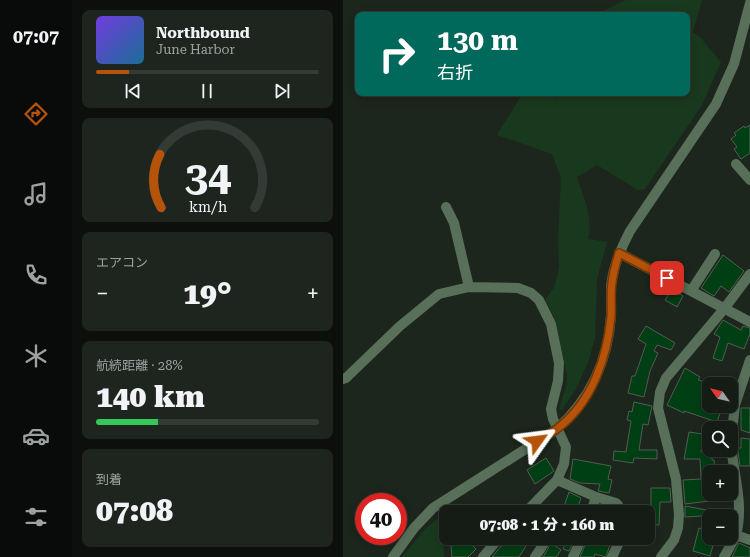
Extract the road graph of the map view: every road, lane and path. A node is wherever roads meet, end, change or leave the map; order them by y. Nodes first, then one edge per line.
1 (750, 3) edge
2 (736, 164) dead end
3 (750, 180) edge
4 (446, 207) dead end
5 (619, 253) junction
6 (715, 254) dead end
7 (750, 274) edge
8 (469, 287) junction
9 (691, 291) junction
10 (724, 309) junction
11 (750, 322) edge
12 (750, 360) edge
13 (343, 379) edge
14 (733, 421) edge
15 (557, 429) junction
16 (733, 457) edge
17 (557, 480) junction
18 (596, 497) junction
19 (533, 505) edge
20 (593, 505) edge
21 (618, 505) edge
22 (738, 509) edge
23 (738, 536) edge
24 (750, 540) edge
25 (493, 545) edge
26 (543, 545) edge
27 (579, 545) edge
28 (618, 545) edge
29 (731, 545) edge
30 (393, 557) edge
31 (483, 557) edge
32 (535, 557) edge
33 (573, 557) edge
34 (612, 557) edge
35 (661, 557) edge
36 (725, 557) edge

1 - 5 street
2 - 3 street
4 - 8 street
5 - 9 street
5 - 15 street
6 - 9 street
7 - 10 street
8 - 13 street
8 - 15 street
9 - 10 street
10 - 11 street
10 - 35 street
12 - 14 street
15 - 17 street
15 - 30 street
16 - 22 street
17 - 18 street
17 - 19 street
18 - 20 street
18 - 21 street
23 - 24 street
25 - 31 street
26 - 32 street
27 - 33 street
28 - 34 street
29 - 36 street

